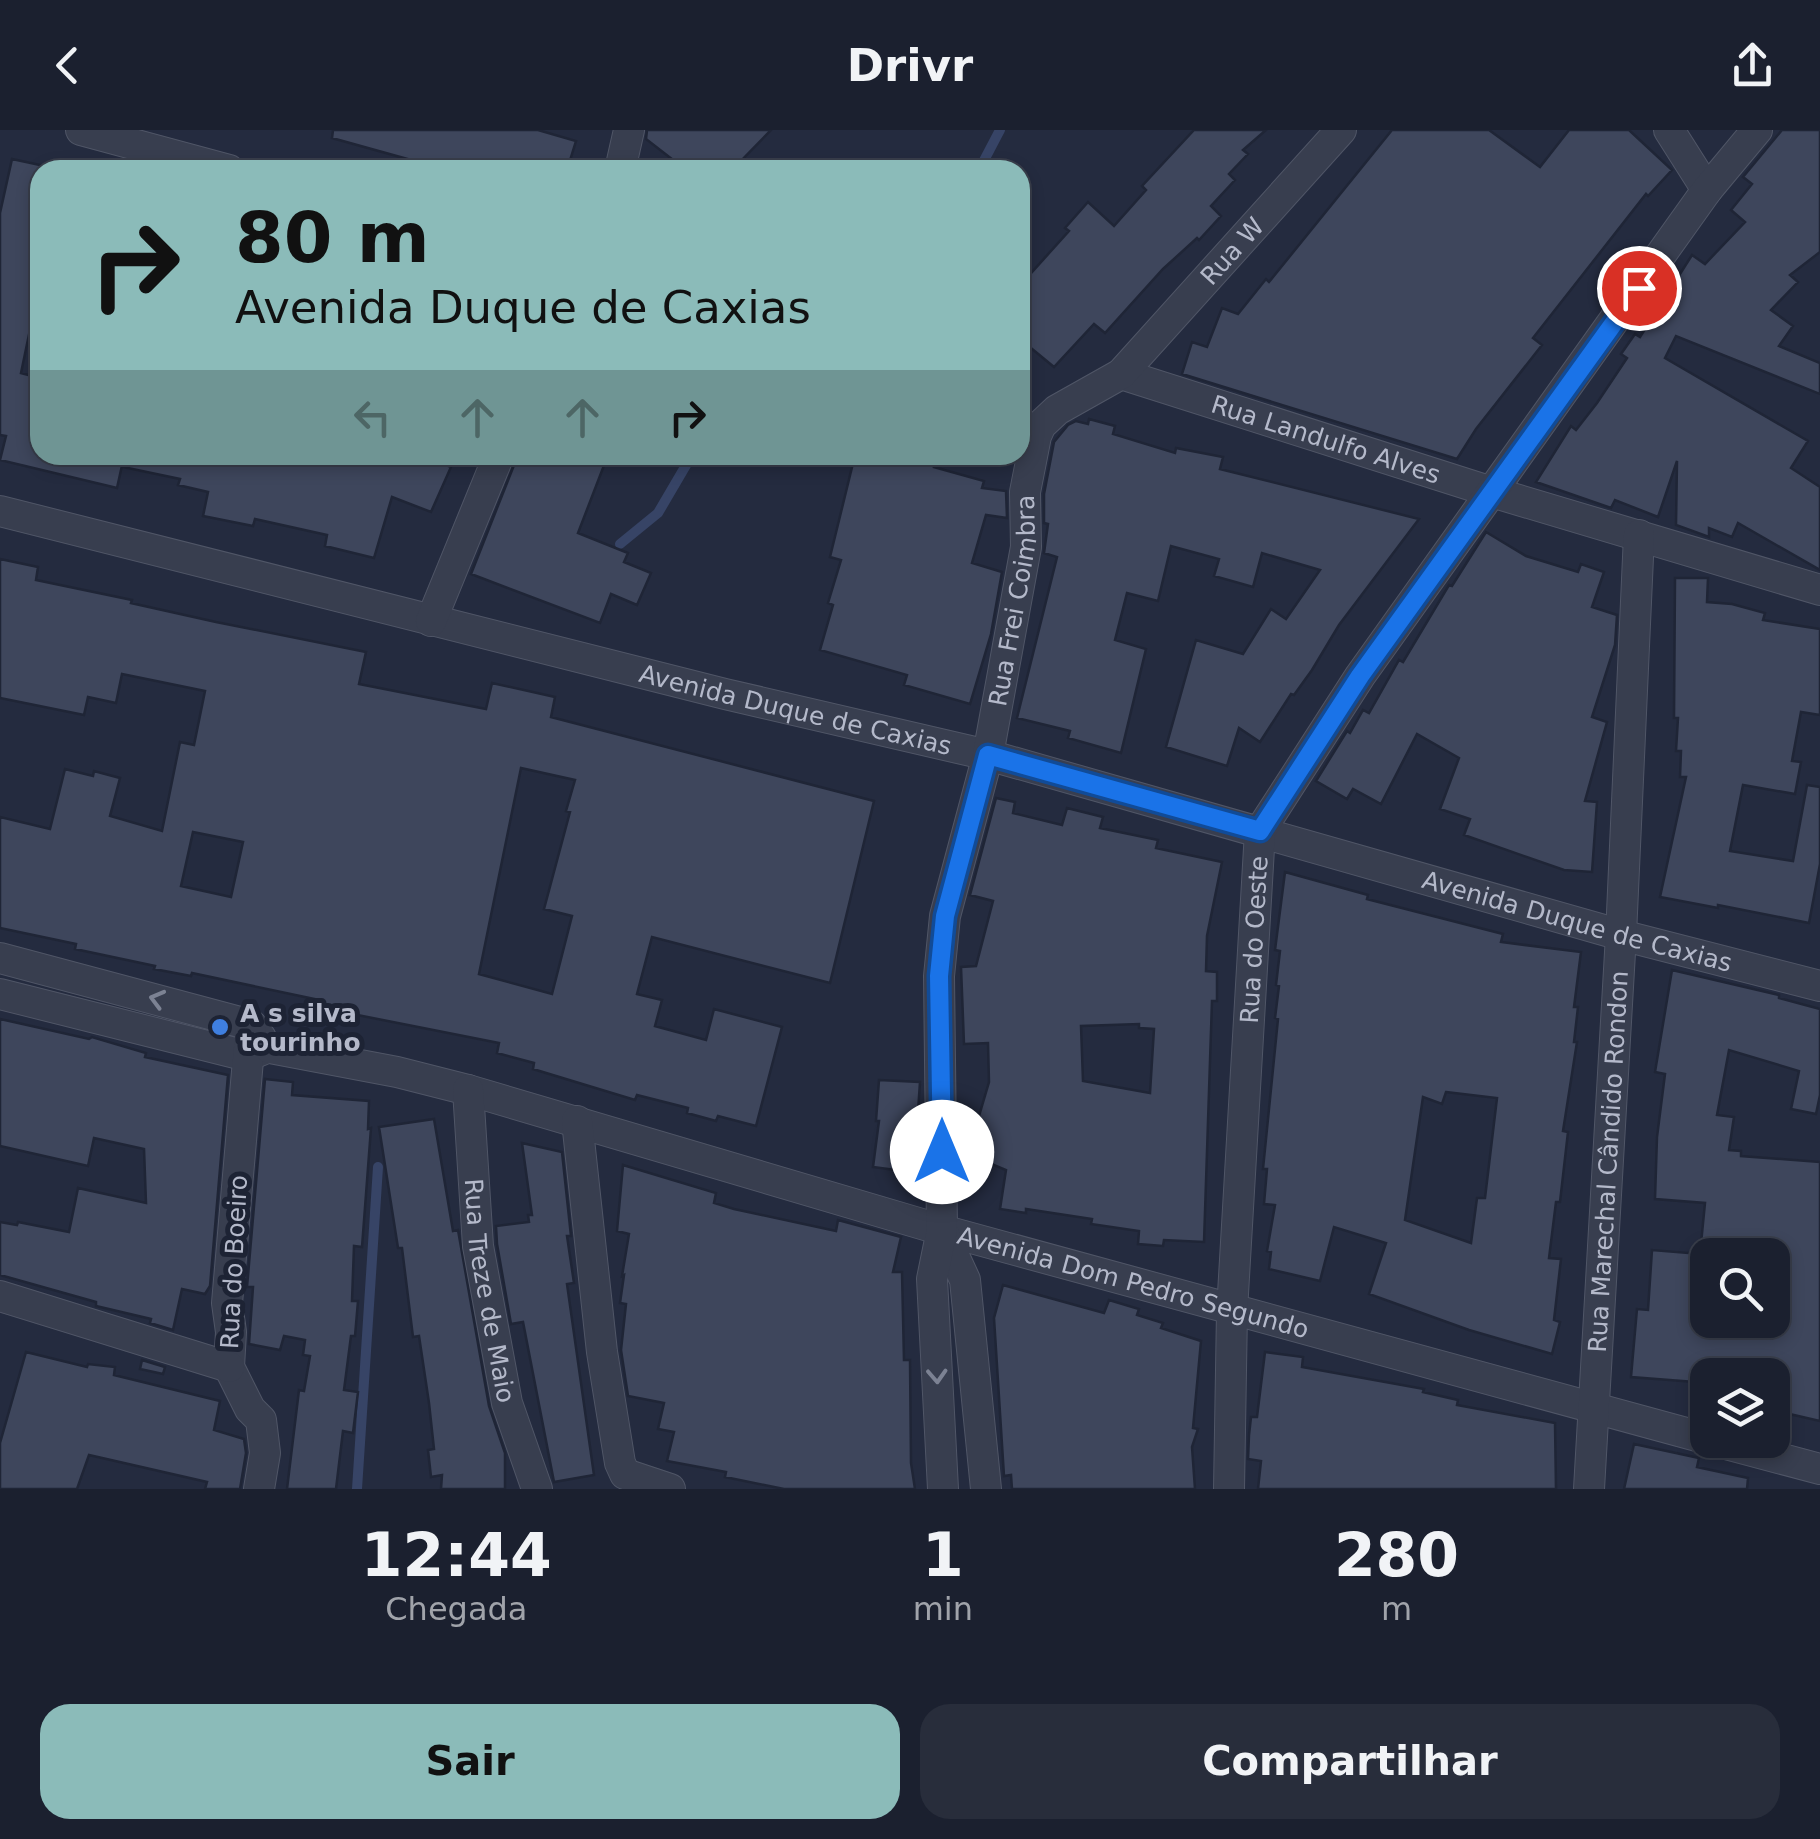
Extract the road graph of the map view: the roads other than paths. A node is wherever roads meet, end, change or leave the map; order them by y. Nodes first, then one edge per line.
1 (81, 130) edge
2 (630, 130) edge
3 (1341, 130) edge
4 (1669, 130) edge
5 (1758, 130) edge
6 (192, 160) edge
7 (622, 160) edge
8 (1708, 190) junction
9 (1122, 374) junction
10 (495, 465) edge
11 (1495, 492) junction
12 (0, 511) edge
13 (1639, 535) junction
14 (1820, 590) edge
15 (431, 621) junction
16 (988, 755) junction
17 (1260, 831) junction
18 (1621, 936) junction
19 (0, 958) edge
20 (1820, 986) edge
21 (0, 994) edge
22 (256, 1043) junction
23 (468, 1090) junction
24 (577, 1120) junction
25 (942, 1230) junction
26 (0, 1296) edge
27 (1232, 1311) junction
28 (229, 1367) junction
29 (1594, 1409) junction
30 (1690, 1435) edge
31 (1778, 1458) edge
32 (1820, 1469) edge
33 (258, 1489) edge
34 (536, 1489) edge
35 (670, 1489) edge
36 (942, 1489) edge
37 (986, 1489) edge
38 (1229, 1489) edge
39 (1588, 1489) edge

1 - 6 street
2 - 7 street
3 - 9 street, Rua W
4 - 8 street
5 - 8 street, Rua do Oeste
8 - 11 street, Rua do Oeste
9 - 11 street, Rua Landulfo Alves
9 - 16 street, Rua Frei Coimbra
10 - 15 street
11 - 13 street, Rua Landulfo Alves
11 - 17 street, Rua do Oeste
12 - 15 street, Avenida Duque de Caxias
13 - 14 street, Rua Landulfo Alves
13 - 18 street, Rua Marechal Cândido Rondon
15 - 16 street, Avenida Duque de Caxias
16 - 17 street, Avenida Duque de Caxias
16 - 25 street, Rua Frei Coimbra
17 - 18 street, Avenida Duque de Caxias
17 - 27 street, Rua do Oeste
18 - 20 street, Avenida Duque de Caxias
18 - 29 street, Rua Marechal Cândido Rondon
22 -> 19 street
21 - 22 street
22 - 23 street, Avenida Dom Pedro Segundo
22 - 28 street, Rua do Boeiro
23 - 24 street, Avenida Dom Pedro Segundo
23 - 34 street, Rua Treze de Maio
24 - 25 street, Avenida Dom Pedro Segundo
24 - 35 street
25 - 27 street, Avenida Dom Pedro Segundo
25 -> 36 street, Rua Frei Coimbra
25 - 37 street, Rua Frei Coimbra
26 - 28 street
27 - 29 street, Avenida Dom Pedro Segundo
27 - 38 street, Rua do Oeste
28 - 33 street, Rua do Boeiro
29 - 30 street, Avenida Dom Pedro Segundo
29 - 39 street, Rua Marechal Cândido Rondon
31 - 32 street, Avenida Dom Pedro Segundo

